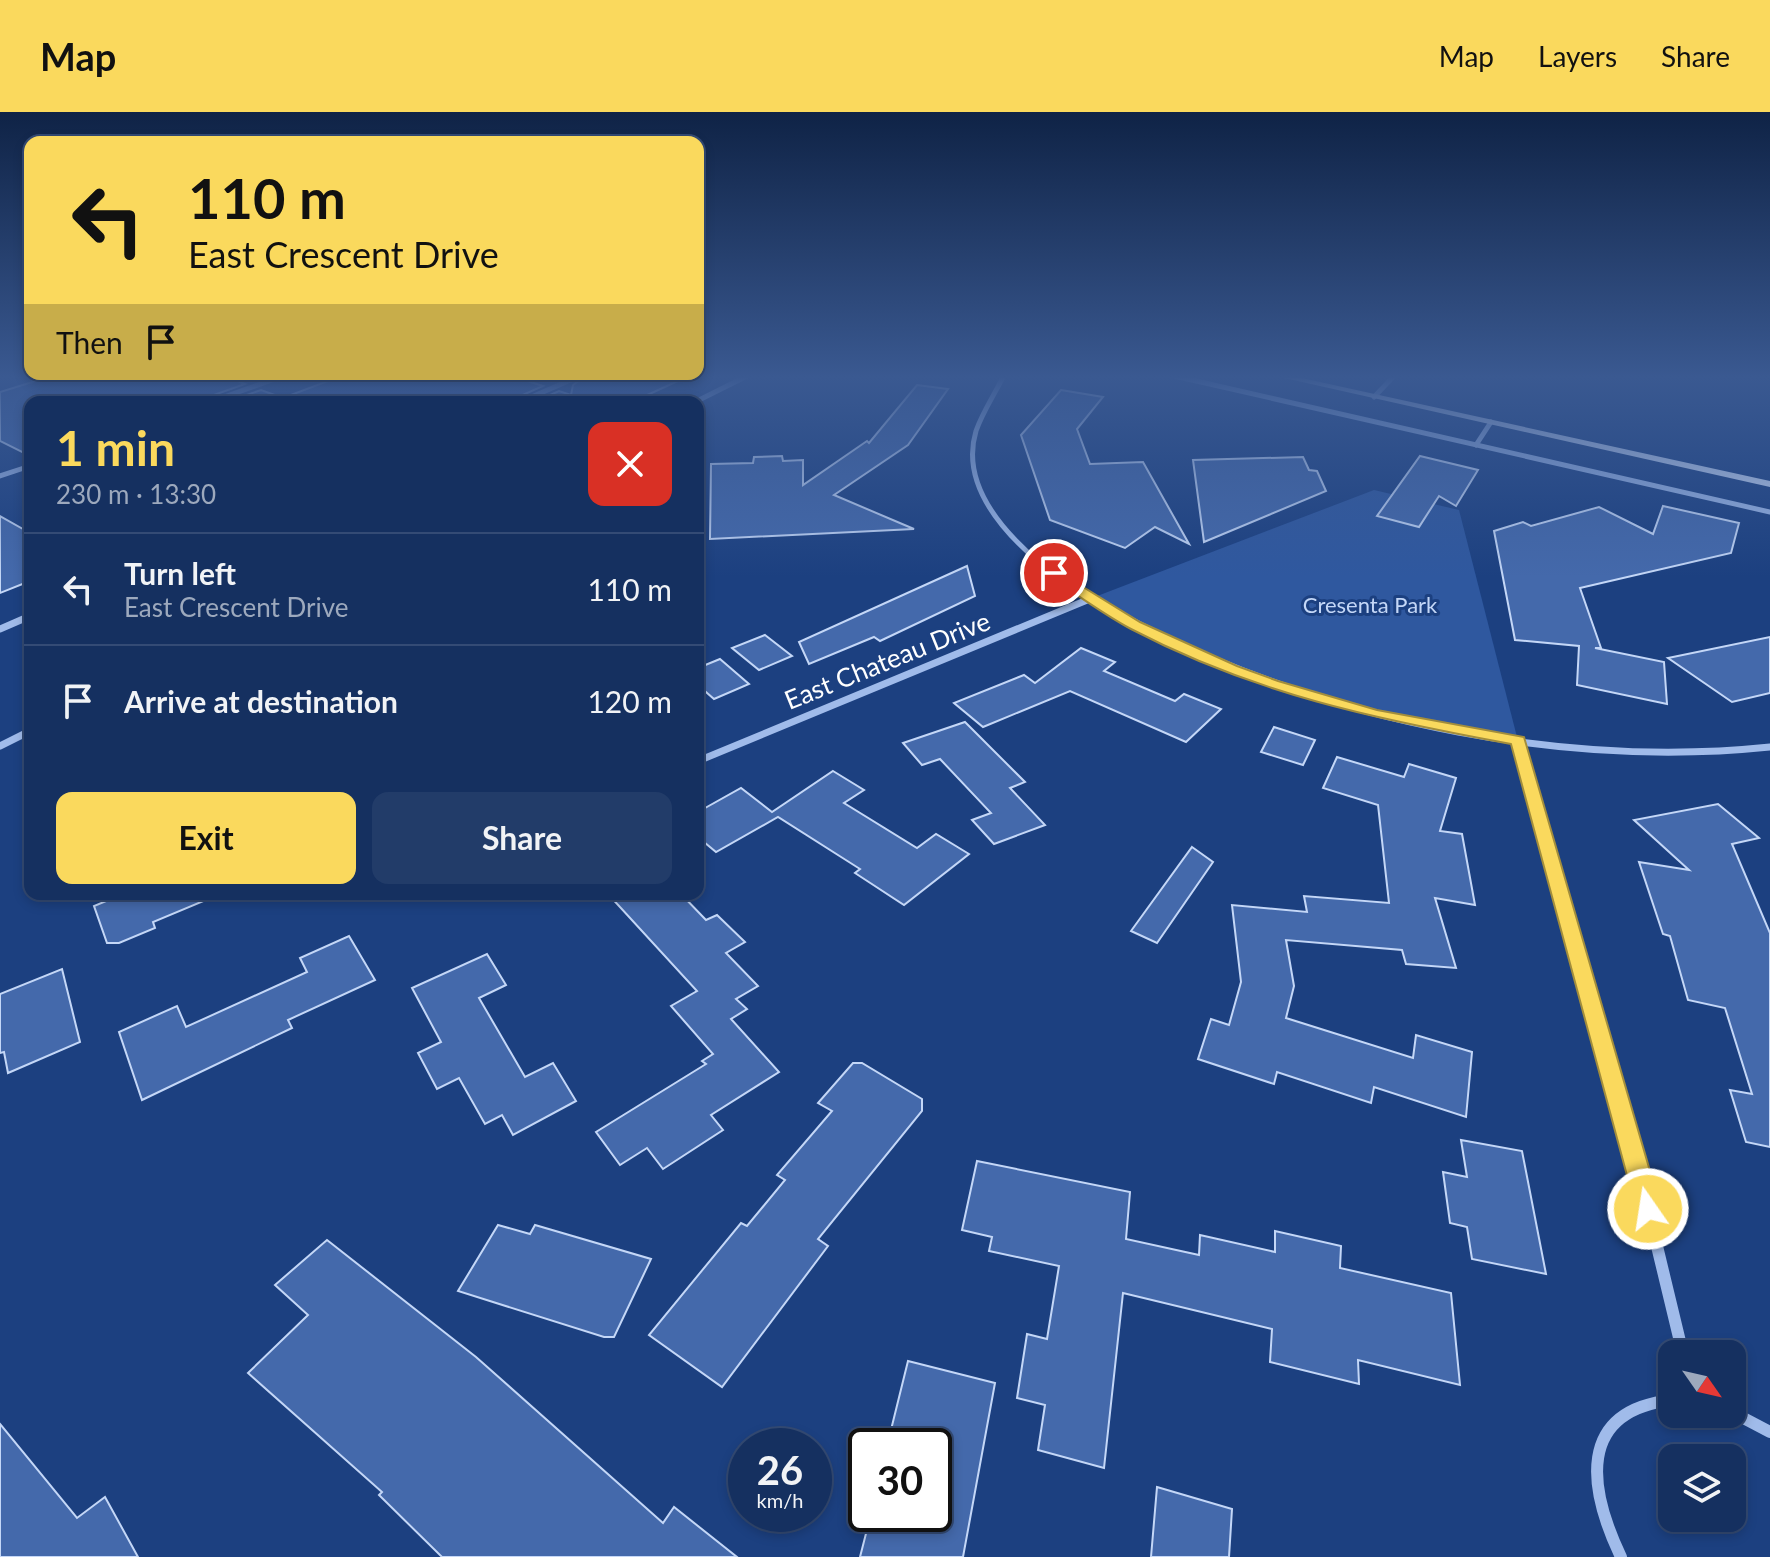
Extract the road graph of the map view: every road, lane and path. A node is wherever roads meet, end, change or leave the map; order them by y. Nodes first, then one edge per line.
1 (974, 442) edge
2 (1465, 442) edge
3 (1478, 442) edge
4 (1583, 442) edge
5 (1476, 445) junction
6 (24, 468) edge
7 (0, 476) edge
8 (1770, 484) edge
9 (1770, 512) edge
10 (1092, 598) junction
11 (24, 619) edge
12 (0, 629) edge
13 (24, 734) edge
14 (1518, 741) junction
15 (0, 746) edge
16 (1770, 747) edge
17 (704, 759) edge
18 (1680, 1340) edge
19 (1658, 1400) edge
20 (1746, 1419) edge
21 (1770, 1432) edge
22 (1621, 1557) edge

1 - 10 street
2 - 5 street
3 - 5 street
4 - 8 main road
5 - 9 street
6 - 7 street
10 - 14 street
10 - 17 street, East Chateau Drive
11 - 12 street
13 - 15 street
14 - 16 street
14 - 18 street
19 - 22 street
20 - 21 street

